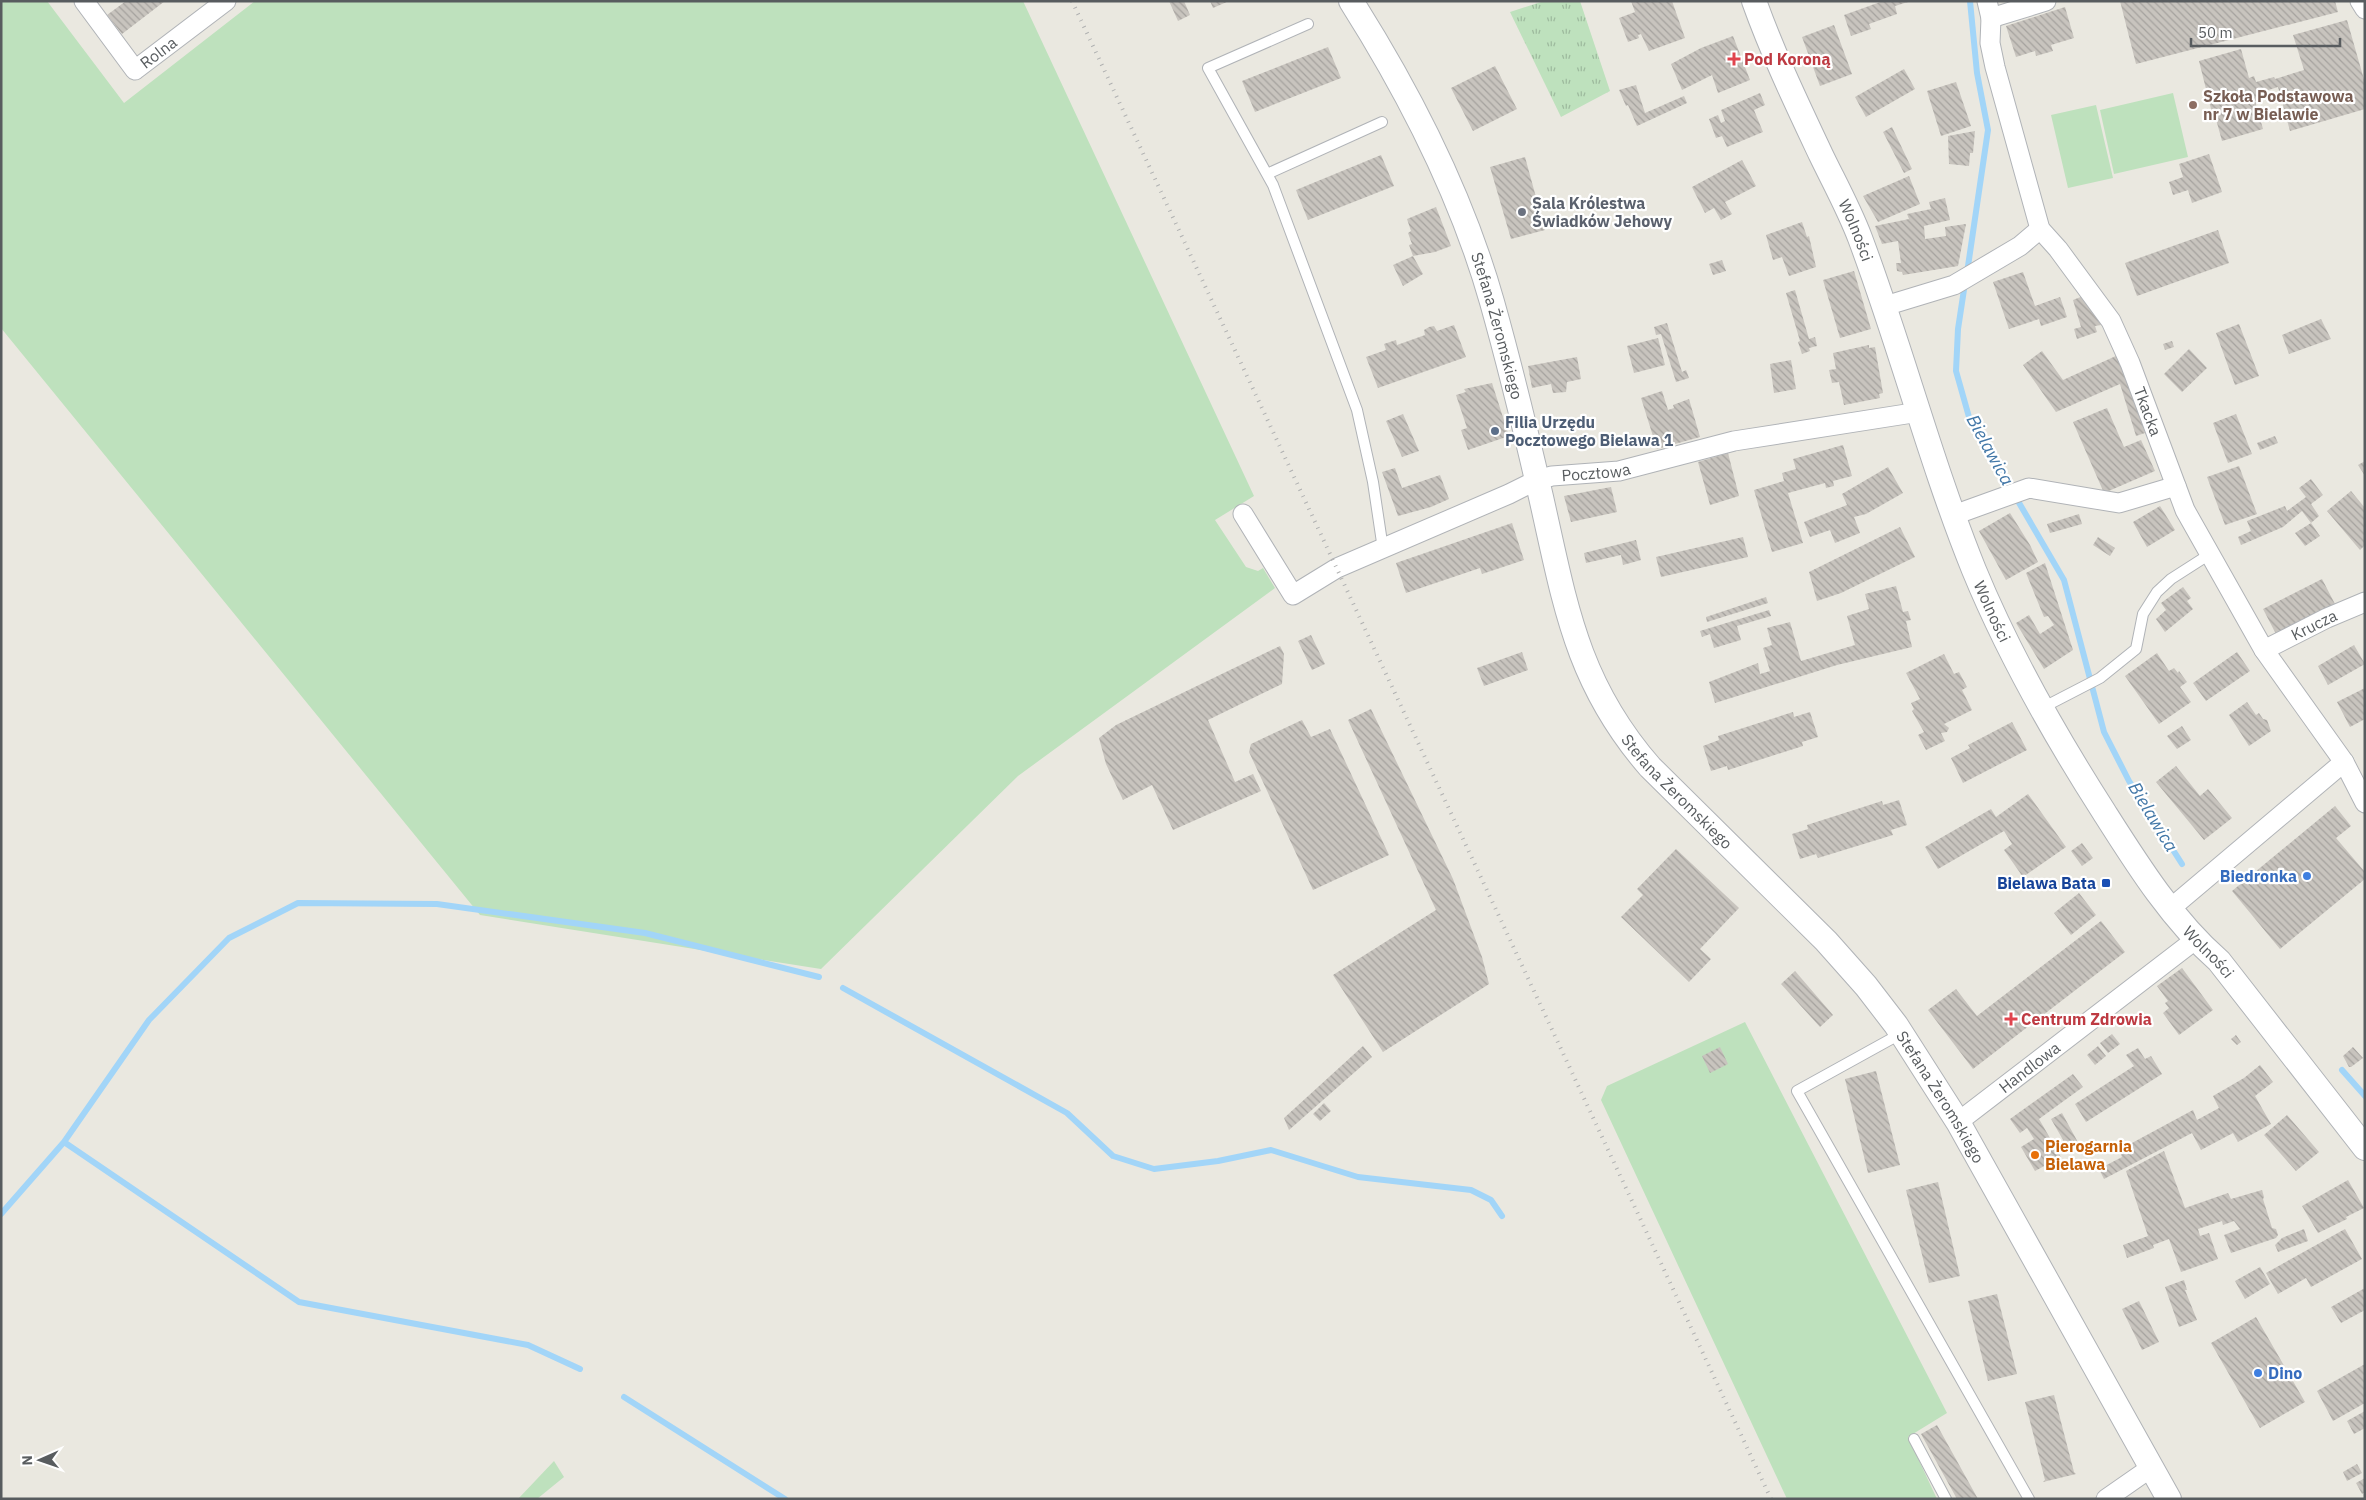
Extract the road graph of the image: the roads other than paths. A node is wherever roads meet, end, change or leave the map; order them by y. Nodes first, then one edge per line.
1 (84, 1) edge
2 (226, 1) edge
3 (1351, 1) edge
4 (1754, 1) edge
5 (2046, 1) edge
6 (2360, 1) edge
7 (1989, 9) edge
8 (2365, 9) edge
9 (1308, 24) dead end
10 (1382, 122) dead end
11 (1266, 174) junction
12 (2040, 228) junction
13 (1884, 306) junction
14 (1919, 412) junction
15 (1537, 480) junction
16 (2176, 486) junction
17 (1243, 514) dead end
18 (1954, 515) junction
19 (1383, 549) junction
20 (2210, 554) junction
21 (2365, 602) edge
22 (2264, 650) junction
23 (2041, 709) junction
24 (2344, 762) junction
25 (2365, 803) edge
26 (2171, 908) junction
27 (2196, 940) junction
28 (1902, 1033) junction
29 (1958, 1122) junction
30 (2365, 1148) edge
31 (1914, 1439) dead end
32 (2152, 1467) junction
33 (1946, 1499) edge
34 (2029, 1499) edge
35 (2106, 1499) edge
36 (2169, 1499) edge

1 - 2 street, Rolna
3 - 15 street, Stefana Żeromskiego
4 - 13 street, Wolności
5 - 7 street
6 - 8 street
7 - 12 street, Tkacka
9 - 11 lane
10 - 11 lane
11 - 19 lane
12 - 13 street
12 - 16 street, Tkacka
13 - 14 street, Wolności
14 - 15 street, Pocztowa
14 - 18 street, Wolności
15 - 19 street, Pocztowa
15 - 28 street, Stefana Żeromskiego
16 - 18 street
16 - 20 street, Tkacka
17 - 19 street, Pocztowa
18 - 23 street, Wolności
20 - 22 street, Tkacka
20 - 23 lane
21 - 22 street, Krucza
22 - 24 street, Tkacka
23 - 26 street, Wolności
24 - 25 street, Tkacka
24 - 26 street
26 - 27 street, Wolności
27 - 29 street, Handlowa
27 - 30 street, Wolności
28 - 29 street, Stefana Żeromskiego
28 - 34 lane
29 - 32 street, Stefana Żeromskiego
31 - 33 lane
32 - 35 street
32 - 36 street, Stefana Żeromskiego

